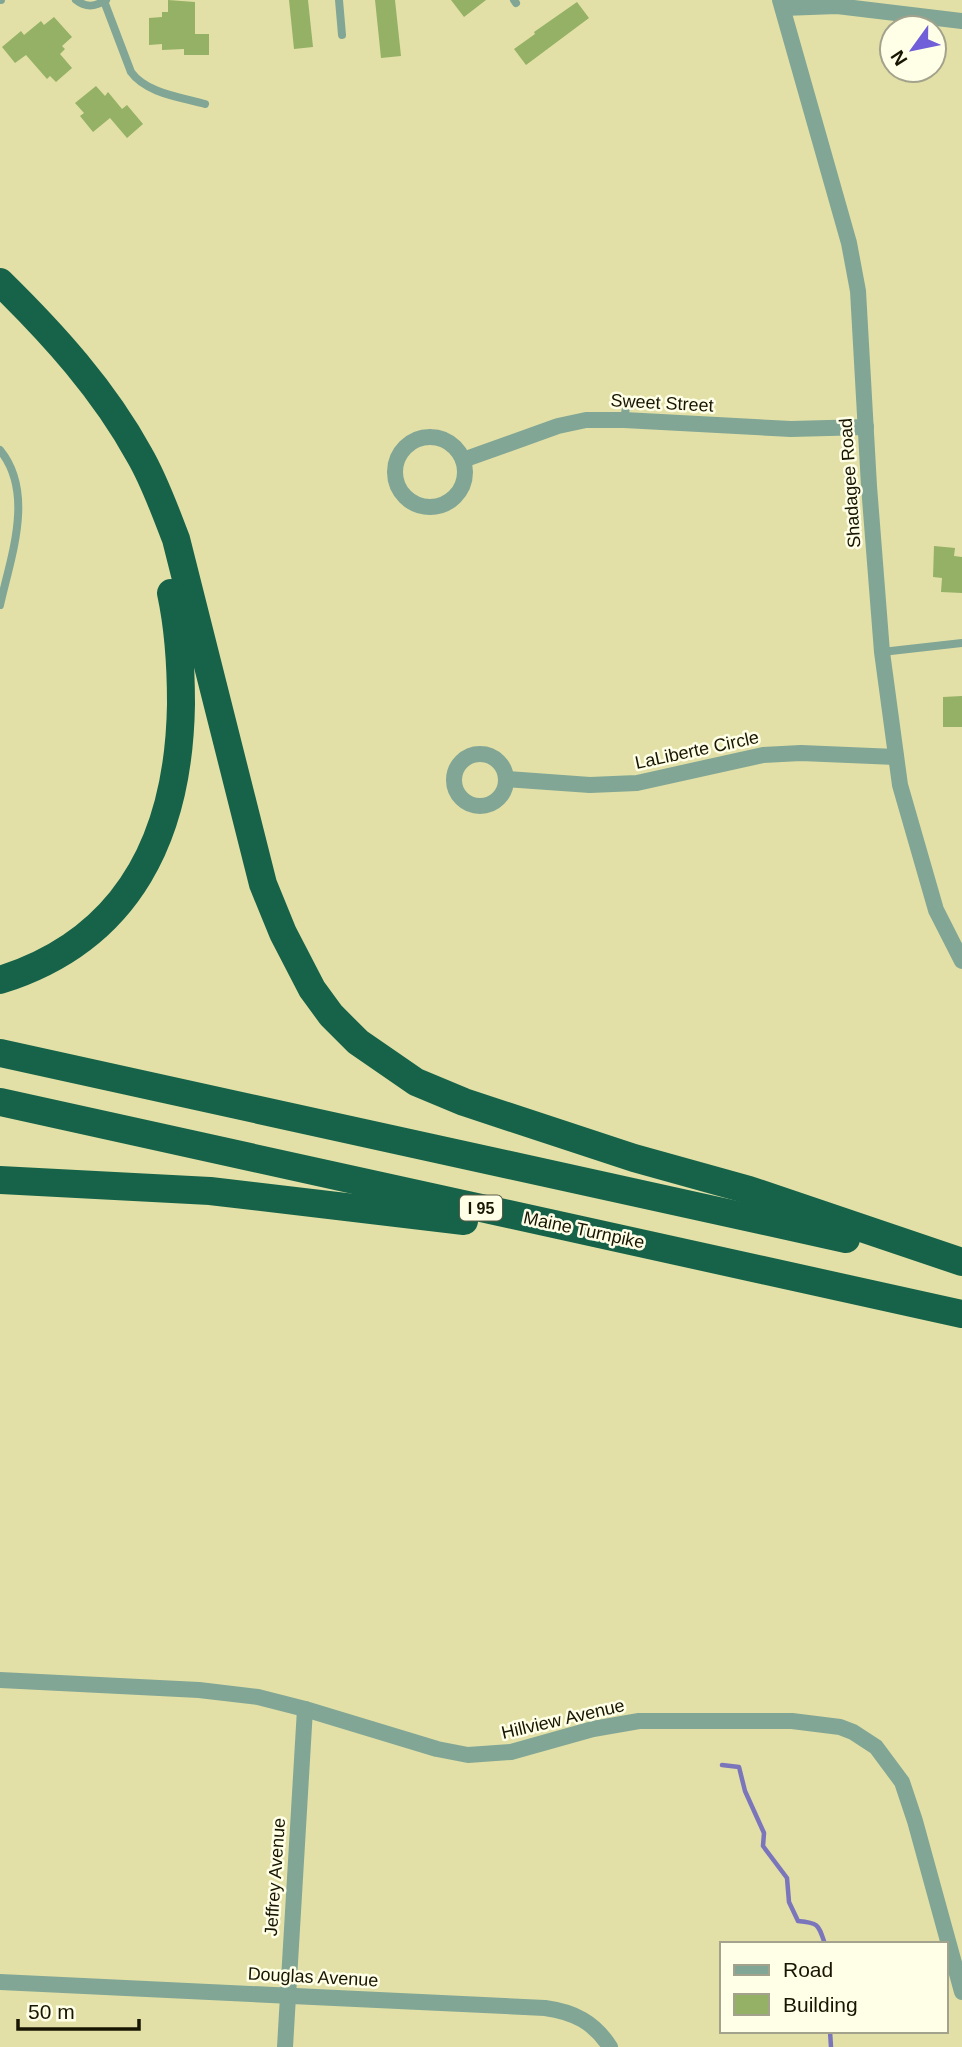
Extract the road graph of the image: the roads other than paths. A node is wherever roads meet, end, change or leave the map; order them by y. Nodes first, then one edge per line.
1 (76, 0) edge
2 (339, 0) edge
3 (105, 1) edge
4 (782, 4) edge
5 (962, 22) edge
6 (342, 35) dead end
7 (205, 104) dead end
8 (0, 282) edge
9 (0, 295) edge
10 (627, 401) dead end
11 (625, 420) junction
12 (866, 428) junction
13 (0, 450) edge
14 (463, 460) junction
15 (0, 605) edge
16 (962, 643) edge
17 (882, 652) junction
18 (896, 757) junction
19 (506, 779) dead end
20 (962, 961) edge
21 (0, 980) edge
22 (0, 1054) edge
23 (0, 1102) edge
24 (0, 1180) edge
25 (655, 1246) junction
26 (962, 1264) edge
27 (962, 1314) edge
28 (0, 1680) edge
29 (305, 1709) junction
30 (0, 1982) edge
31 (962, 1992) edge
32 (287, 1995) junction
33 (285, 2047) edge
34 (610, 2047) edge

1 - 3 lane
2 - 6 lane
3 - 7 lane
4 - 5 street
4 - 12 street, Shadagee Road
8 - 26 highway
9 - 21 highway
10 - 11 lane
11 - 12 street, Sweet Street
11 - 14 street, Sweet Street
12 - 17 street, Shadagee Road
13 - 15 lane
14 - 14 street
16 - 17 lane
17 - 18 street, Shadagee Road
18 - 19 street, LaLiberte Circle
18 - 20 street, Shadagee Road
22 - 26 highway
23 - 25 highway, Maine Turnpike / I 95
24 - 25 highway
25 - 27 highway, Maine Turnpike / I 95
28 - 29 street, Hillview Avenue
29 - 31 street, Hillview Avenue
29 - 32 street, Jeffrey Avenue
30 - 32 street, Douglas Avenue
32 - 33 street, Jeffrey Avenue
32 - 34 street, Douglas Avenue

